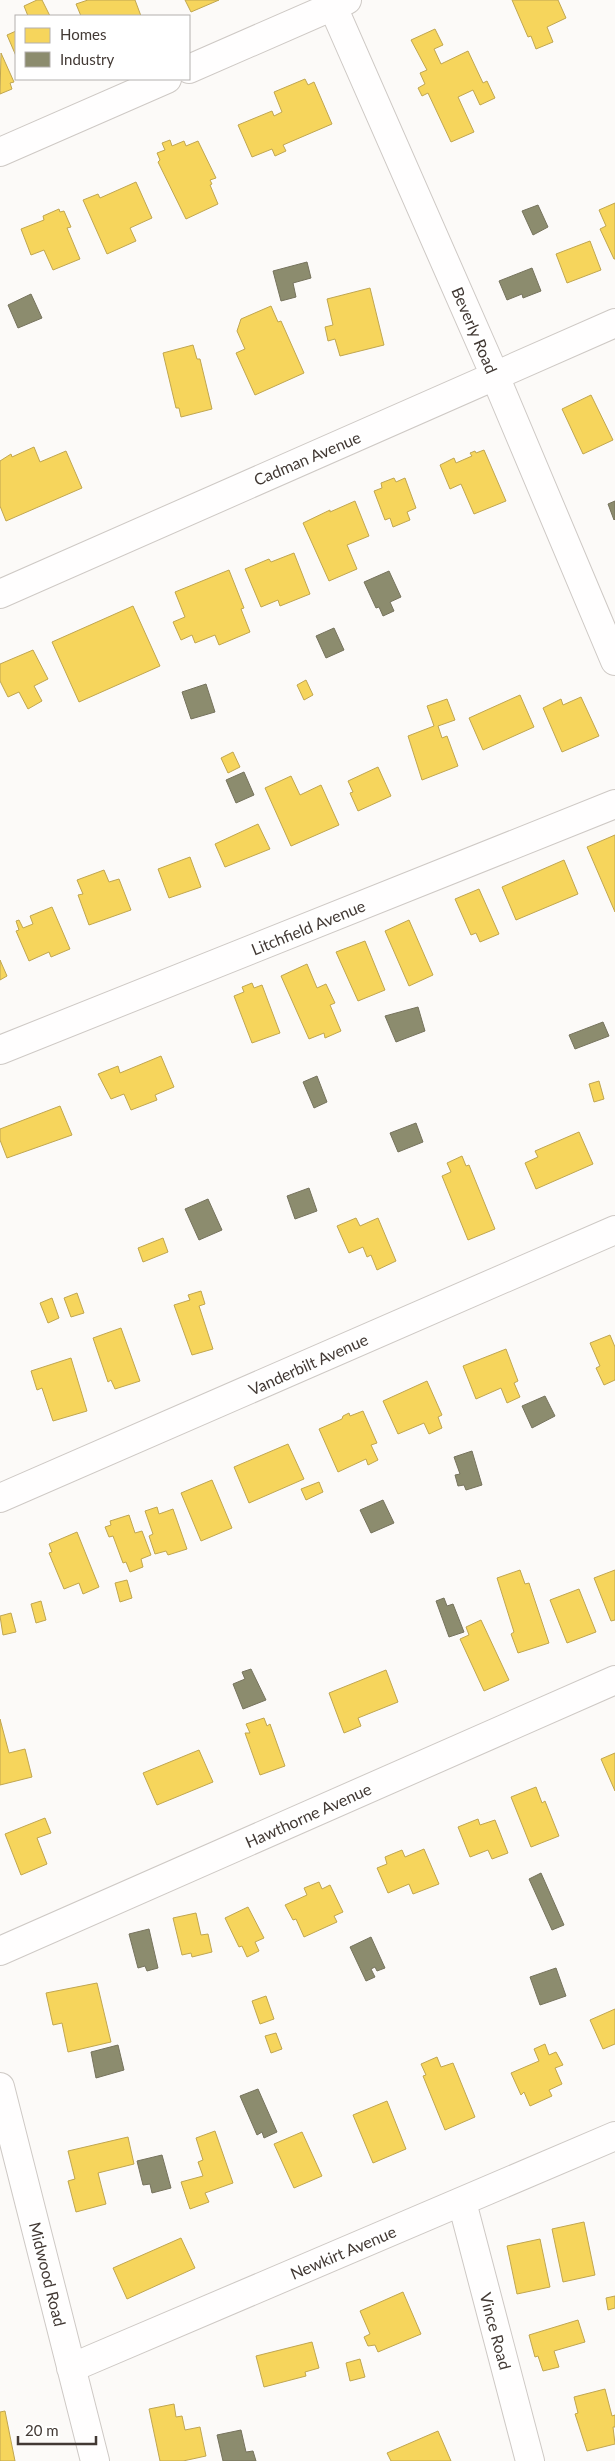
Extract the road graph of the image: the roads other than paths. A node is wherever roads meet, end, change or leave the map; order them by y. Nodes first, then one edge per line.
1 (336, 2) edge
2 (190, 69) edge
3 (165, 80) edge
4 (0, 152) edge
5 (615, 323) edge
6 (495, 376) junction
7 (0, 594) edge
8 (615, 661) edge
9 (615, 804) edge
10 (0, 1050) edge
11 (615, 1230) edge
12 (0, 1498) edge
13 (615, 1680) edge
14 (0, 1951) edge
15 (0, 2087) edge
16 (615, 2136) edge
17 (462, 2202) junction
18 (71, 2368) junction
19 (95, 2461) edge
20 (530, 2461) edge

1 - 2 street
1 - 6 street, Beverly Road
3 - 4 street
5 - 6 street, Cadman Avenue
6 - 7 street, Cadman Avenue
6 - 8 street, Beverly Road
9 - 10 street, Litchfield Avenue
11 - 12 street, Vanderbilt Avenue
13 - 14 street, Hawthorne Avenue
15 - 18 street, Midwood Road
16 - 17 street, Newkirt Avenue
17 - 18 street, Newkirt Avenue
17 - 20 street, Vince Road
18 - 19 street, Midwood Road

